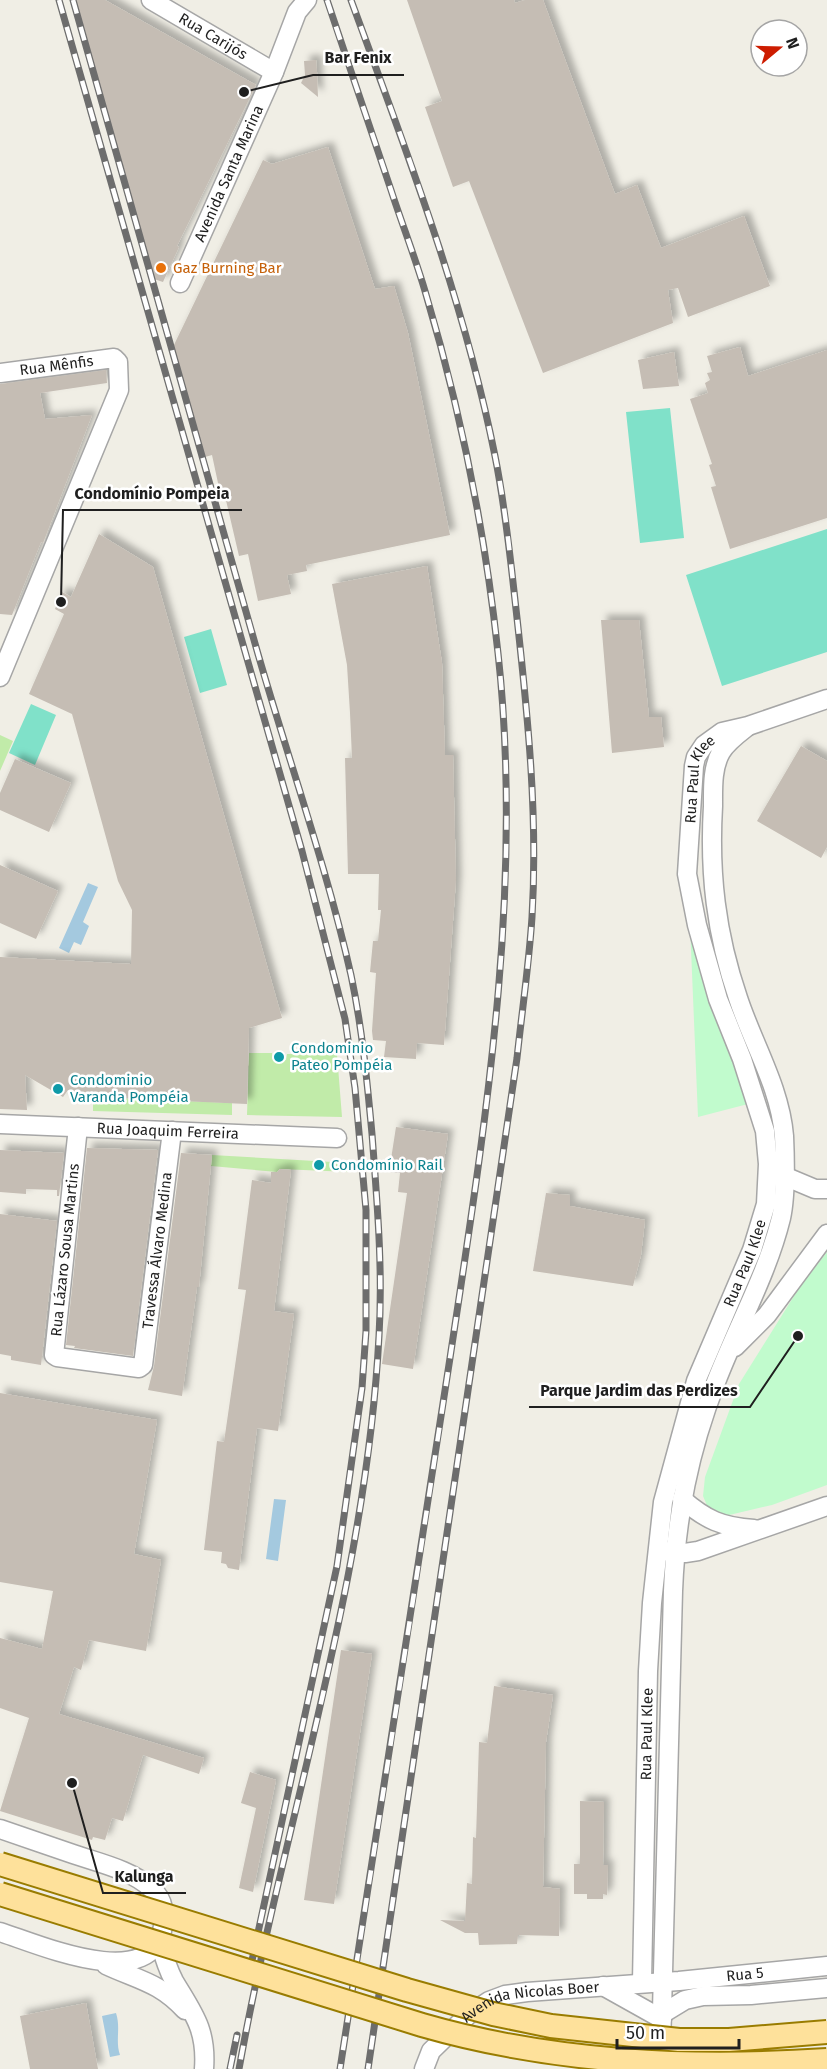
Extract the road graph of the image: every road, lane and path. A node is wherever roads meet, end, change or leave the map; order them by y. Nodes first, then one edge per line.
1 (152, 0) edge
2 (307, 0) edge
3 (274, 72) junction
4 (180, 283) dead end
5 (0, 373) edge
6 (0, 677) edge
7 (827, 699) edge
8 (748, 726) junction
9 (0, 1124) edge
10 (78, 1127) junction
11 (172, 1131) junction
12 (337, 1138) dead end
13 (784, 1176) junction
14 (827, 1189) edge
15 (827, 1234) edge
16 (728, 1355) junction
17 (142, 1367) joint
18 (681, 1499) junction
19 (827, 1506) edge
20 (756, 1530) junction
21 (666, 1551) junction
22 (0, 1829) edge
23 (0, 1864) edge
24 (0, 1894) edge
25 (0, 1932) edge
26 (159, 1940) junction
27 (95, 1960) junction
28 (827, 1966) edge
29 (663, 1981) junction
30 (642, 1982) junction
31 (603, 1986) junction
32 (827, 1988) edge
33 (662, 2016) junction
34 (200, 2027) junction
35 (827, 2032) edge
36 (431, 2051) junction
37 (827, 2060) edge
38 (204, 2069) edge
39 (424, 2069) edge
40 (442, 2069) edge
41 (656, 2069) edge

1 - 3 street, Rua Carijós
2 - 3 street, Avenida Santa Marina
3 - 4 street, Avenida Santa Marina
5 - 6 street, Rua Mênfis
7 - 8 street
8 - 13 street, Rua Paul Klee
8 - 21 street, Rua Paul Klee
9 - 10 street, Rua Joaquim Ferreira
10 - 11 street, Rua Joaquim Ferreira
10 - 17 street, Rua Lázaro Sousa Martins
11 - 12 street, Rua Joaquim Ferreira
11 - 17 street, Travessa Álvaro Medina
13 - 14 street
13 - 16 street, Rua Paul Klee
15 - 16 street
16 - 18 street, Rua Paul Klee
18 - 20 street
18 - 21 street, Rua Paul Klee
19 - 20 street
20 - 21 street
21 - 29 street, Rua Paul Klee
21 - 30 street, Rua Paul Klee
22 - 26 street
23 - 35 main road, bridge
24 - 37 main road, bridge
25 - 27 street
26 - 27 street
26 - 34 street
27 - 34 street
28 - 29 street, Rua 5
29 - 30 street, Avenida Nicolas Boer
29 - 33 street, Rua Paul Klee
30 - 31 street, Avenida Nicolas Boer
31 - 33 street
31 - 36 street, Avenida Nicolas Boer
32 - 33 street
33 - 41 street, Rua Paul Klee
34 - 38 street
36 - 39 street, Avenida Nicolas Boer
36 - 40 street

